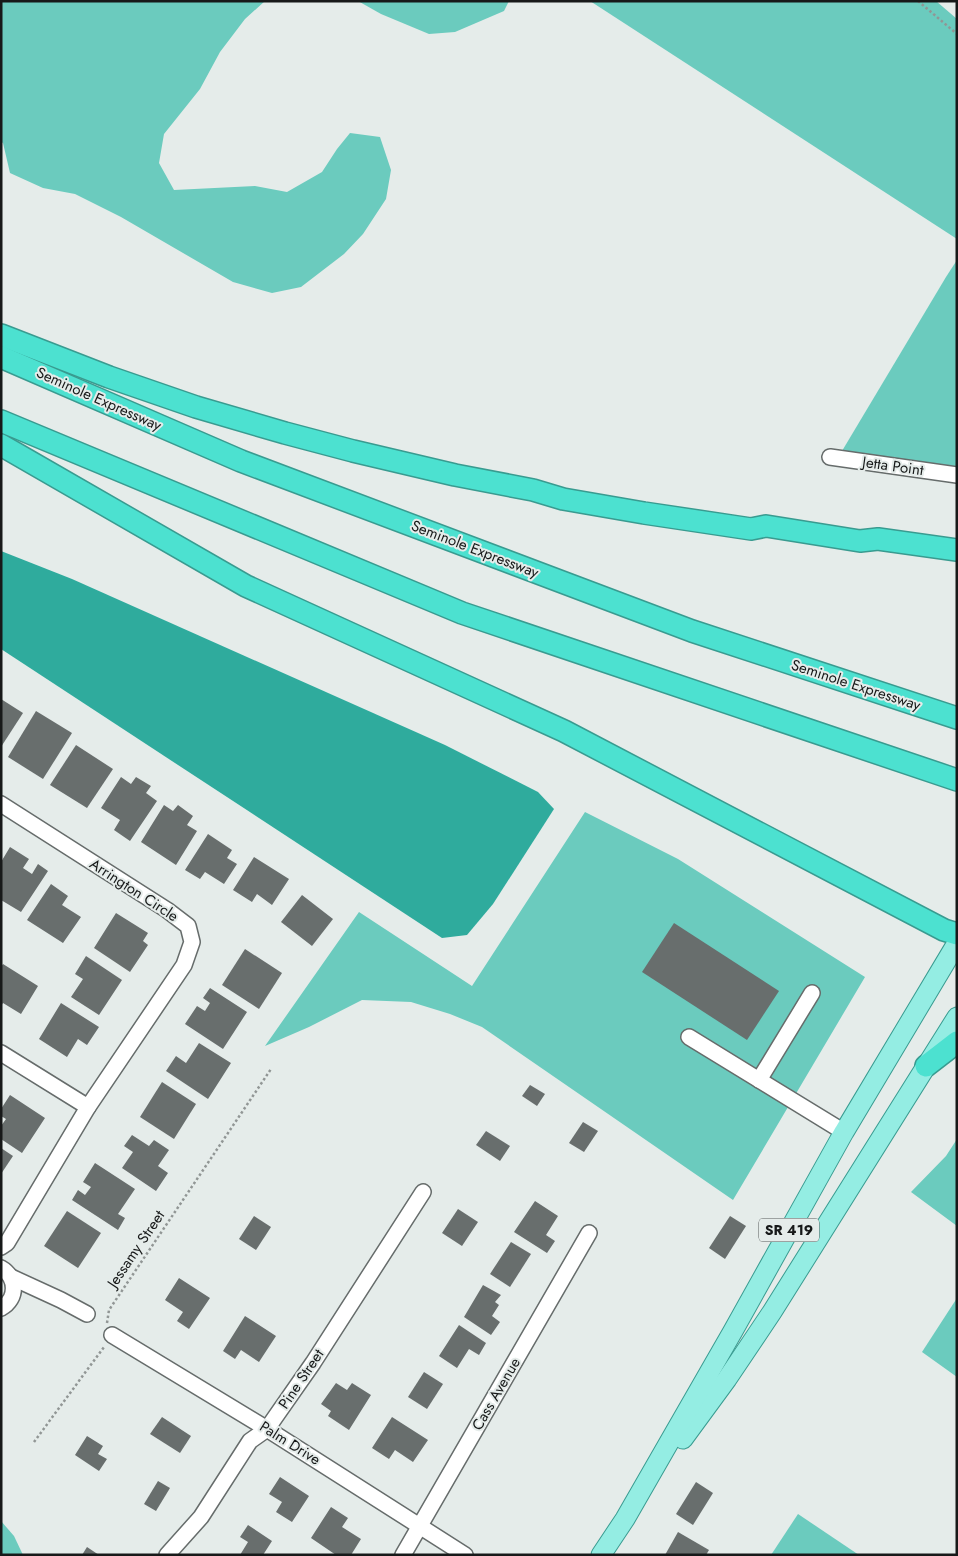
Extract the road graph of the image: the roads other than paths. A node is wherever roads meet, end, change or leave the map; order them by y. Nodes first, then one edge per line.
1 (1, 335) edge
2 (1, 357) edge
3 (1, 421) edge
4 (1, 445) edge
5 (830, 457) dead end
6 (957, 475) edge
7 (860, 541) junction
8 (957, 550) edge
9 (957, 563) edge
10 (957, 718) edge
11 (957, 780) edge
12 (1, 804) edge
13 (957, 934) edge
14 (957, 943) edge
15 (812, 993) dead end
16 (957, 1017) edge
17 (689, 1037) dead end
18 (957, 1042) edge
19 (1, 1053) edge
20 (926, 1066) junction
21 (759, 1080) junction
22 (88, 1107) junction
23 (844, 1132) junction
24 (423, 1192) dead end
25 (589, 1233) dead end
26 (4, 1245) edge
27 (7, 1272) edge
28 (1, 1308) edge
29 (87, 1314) dead end
30 (112, 1335) road end
31 (267, 1429) junction
32 (625, 1518) junction
33 (420, 1526) junction
34 (167, 1555) edge
35 (403, 1555) edge
36 (465, 1555) edge
37 (601, 1555) edge

1 - 7 highway
2 - 10 highway, Seminole Expressway
3 - 11 highway
4 - 13 highway
5 - 6 street, Jetta Point
7 - 8 highway
7 - 9 highway
12 - 22 street, Arrington Circle
14 - 23 main road, SR 419
15 - 21 street
16 - 20 main road, SR 419
17 - 21 street
18 - 20 highway
19 - 22 street
20 - 32 main road, SR 419
21 - 23 street
22 - 26 street, Arrington Circle
23 - 32 main road, SR 419
24 - 31 street, Pine Street
25 - 33 street, Cass Avenue
26 - 27 street, Arrington Circle
27 - 28 street, Arrington Circle
27 - 29 street
30 - 31 street, Palm Drive
31 - 33 street, Palm Drive
31 - 34 street, Pine Street
32 - 37 main road, SR 419
33 - 35 street, Cass Avenue
33 - 36 street, Palm Drive

